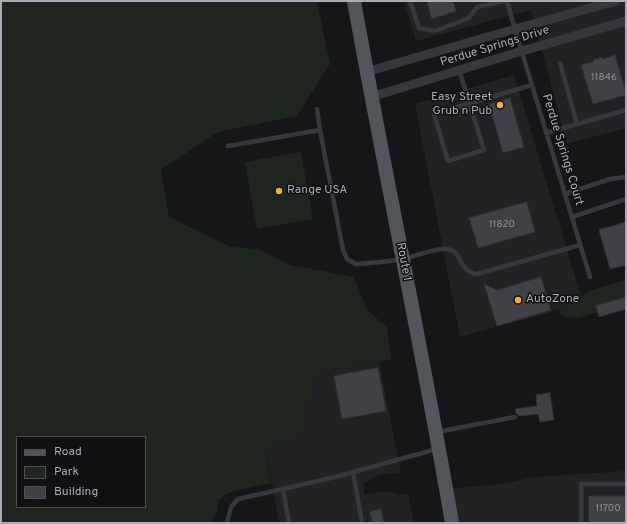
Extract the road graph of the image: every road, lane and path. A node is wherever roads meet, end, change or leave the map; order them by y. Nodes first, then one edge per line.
1 (354, 1) edge
2 (410, 1) edge
3 (507, 1) edge
4 (616, 1) edge
5 (626, 21) edge
6 (515, 29) junction
7 (522, 51) junction
8 (560, 63) dead end
9 (459, 70) junction
10 (366, 72) junction
11 (532, 85) junction
12 (371, 97) junction
13 (470, 103) junction
14 (317, 109) dead end
15 (626, 110) edge
16 (577, 124) junction
17 (320, 130) junction
18 (546, 133) junction
19 (228, 146) dead end
20 (626, 177) edge
21 (565, 194) junction
22 (626, 199) edge
23 (572, 217) junction
24 (580, 245) junction
25 (403, 259) junction
26 (590, 277) dead end
27 (514, 416) dead end
28 (436, 433) junction
29 (438, 449) junction
30 (353, 472) junction
31 (626, 484) edge
32 (284, 489) junction
33 (227, 523) edge
34 (289, 523) edge
35 (362, 523) edge
36 (452, 523) edge
37 (581, 523) edge

1 - 10 main road, Route 1
2 - 3 lane
3 - 6 lane, Perdue Springs Court
4 - 6 street, Perdue Springs Drive
5 - 7 street, Perdue Springs Drive
6 - 7 lane, Perdue Springs Court
6 - 10 street, Perdue Springs Drive
7 - 9 street, Perdue Springs Drive
7 - 11 lane, Perdue Springs Court
8 - 16 lane
9 - 12 street, Perdue Springs Drive
9 - 13 lane
10 - 12 main road, Route 1
11 - 13 lane
11 - 18 lane, Perdue Springs Court
12 - 25 main road, Route 1
13 - 13 lane
14 - 17 lane
15 - 16 lane
16 - 18 lane
17 - 19 lane
17 - 25 lane
18 - 21 lane, Perdue Springs Court
20 - 21 lane
21 - 23 lane, Perdue Springs Court
22 - 23 lane
23 - 24 lane, Perdue Springs Court
24 - 25 lane
24 - 26 lane, Perdue Springs Court
25 - 28 main road, Route 1
27 - 28 lane
28 - 29 main road, Route 1
29 - 30 lane
29 - 36 main road, Route 1
30 - 32 lane
30 - 35 lane
31 - 37 lane
32 - 33 lane
32 - 34 lane

